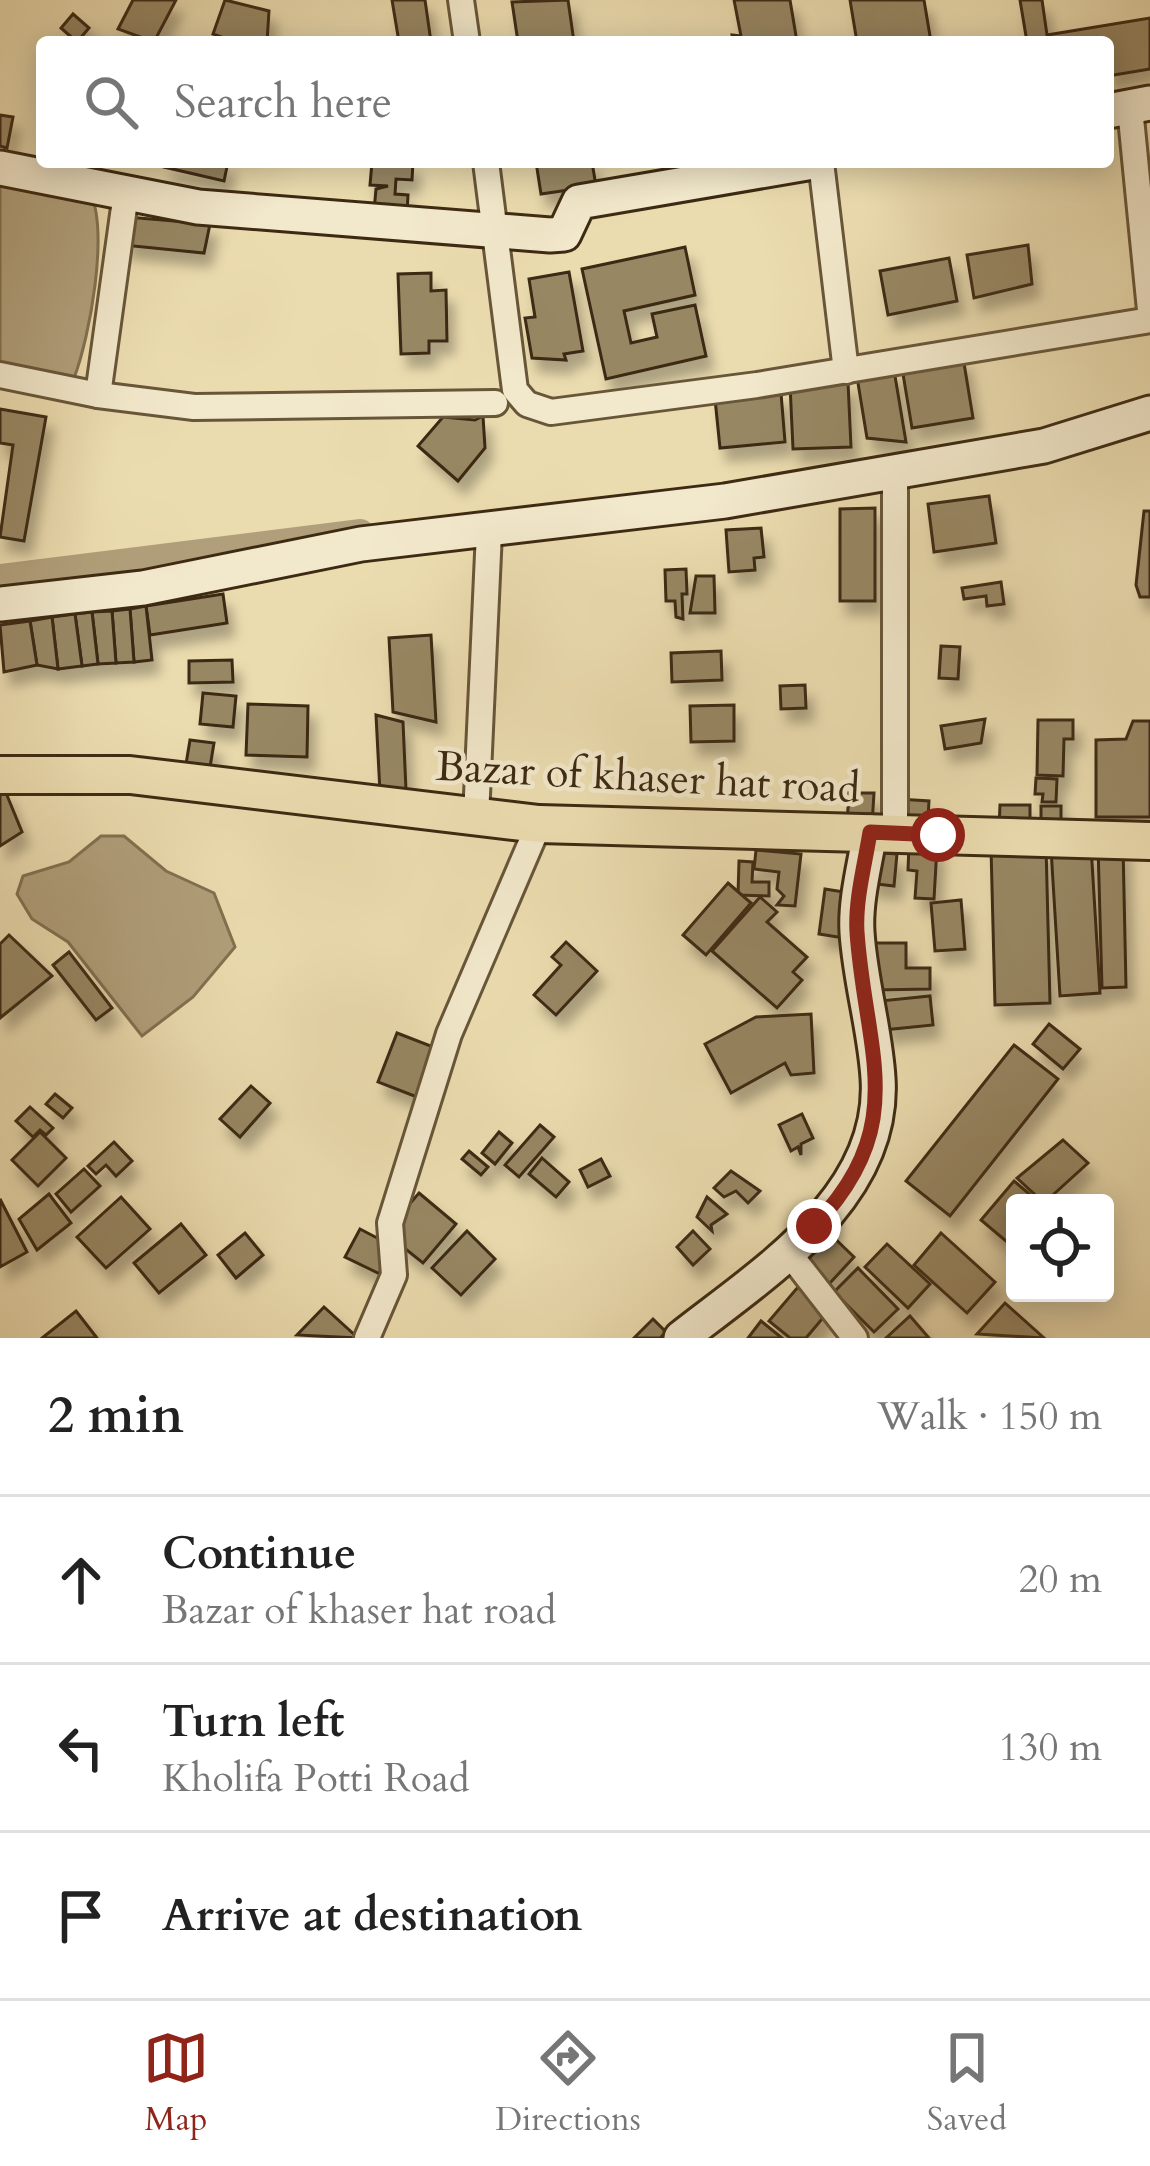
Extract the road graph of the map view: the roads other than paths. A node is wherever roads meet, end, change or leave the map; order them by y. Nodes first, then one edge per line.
1 (461, 0) edge
2 (466, 36) edge
3 (1129, 107) edge
4 (0, 168) edge
5 (487, 168) edge
6 (781, 168) edge
7 (818, 168) edge
8 (126, 193) junction
9 (496, 230) junction
10 (1150, 310) edge
11 (1150, 320) edge
12 (846, 370) junction
13 (0, 375) edge
14 (98, 395) junction
15 (494, 403) dead end
16 (1150, 413) edge
17 (895, 469) junction
18 (489, 532) junction
19 (0, 604) edge
20 (0, 775) edge
21 (476, 817) junction
22 (539, 824) junction
23 (883, 833) junction
24 (1150, 841) edge
25 (788, 1252) junction
26 (368, 1338) edge
27 (681, 1338) edge
28 (854, 1338) edge

1 - 2 street
3 - 10 street
4 - 8 street
5 - 9 street
6 - 9 street
7 - 12 street
8 - 9 street
8 - 14 street
9 - 12 street
11 - 12 street
13 - 14 street
14 - 15 street
16 - 17 street
17 - 18 street
17 - 23 street
18 - 19 street
18 - 21 street
20 - 21 main road, Bazar of khaser hat road
21 - 22 main road, Bazar of khaser hat road
22 - 23 main road, Bazar of khaser hat road
22 - 26 street
23 - 24 main road, Bazar of khaser hat road
23 - 25 street
25 - 27 street
25 - 28 street

